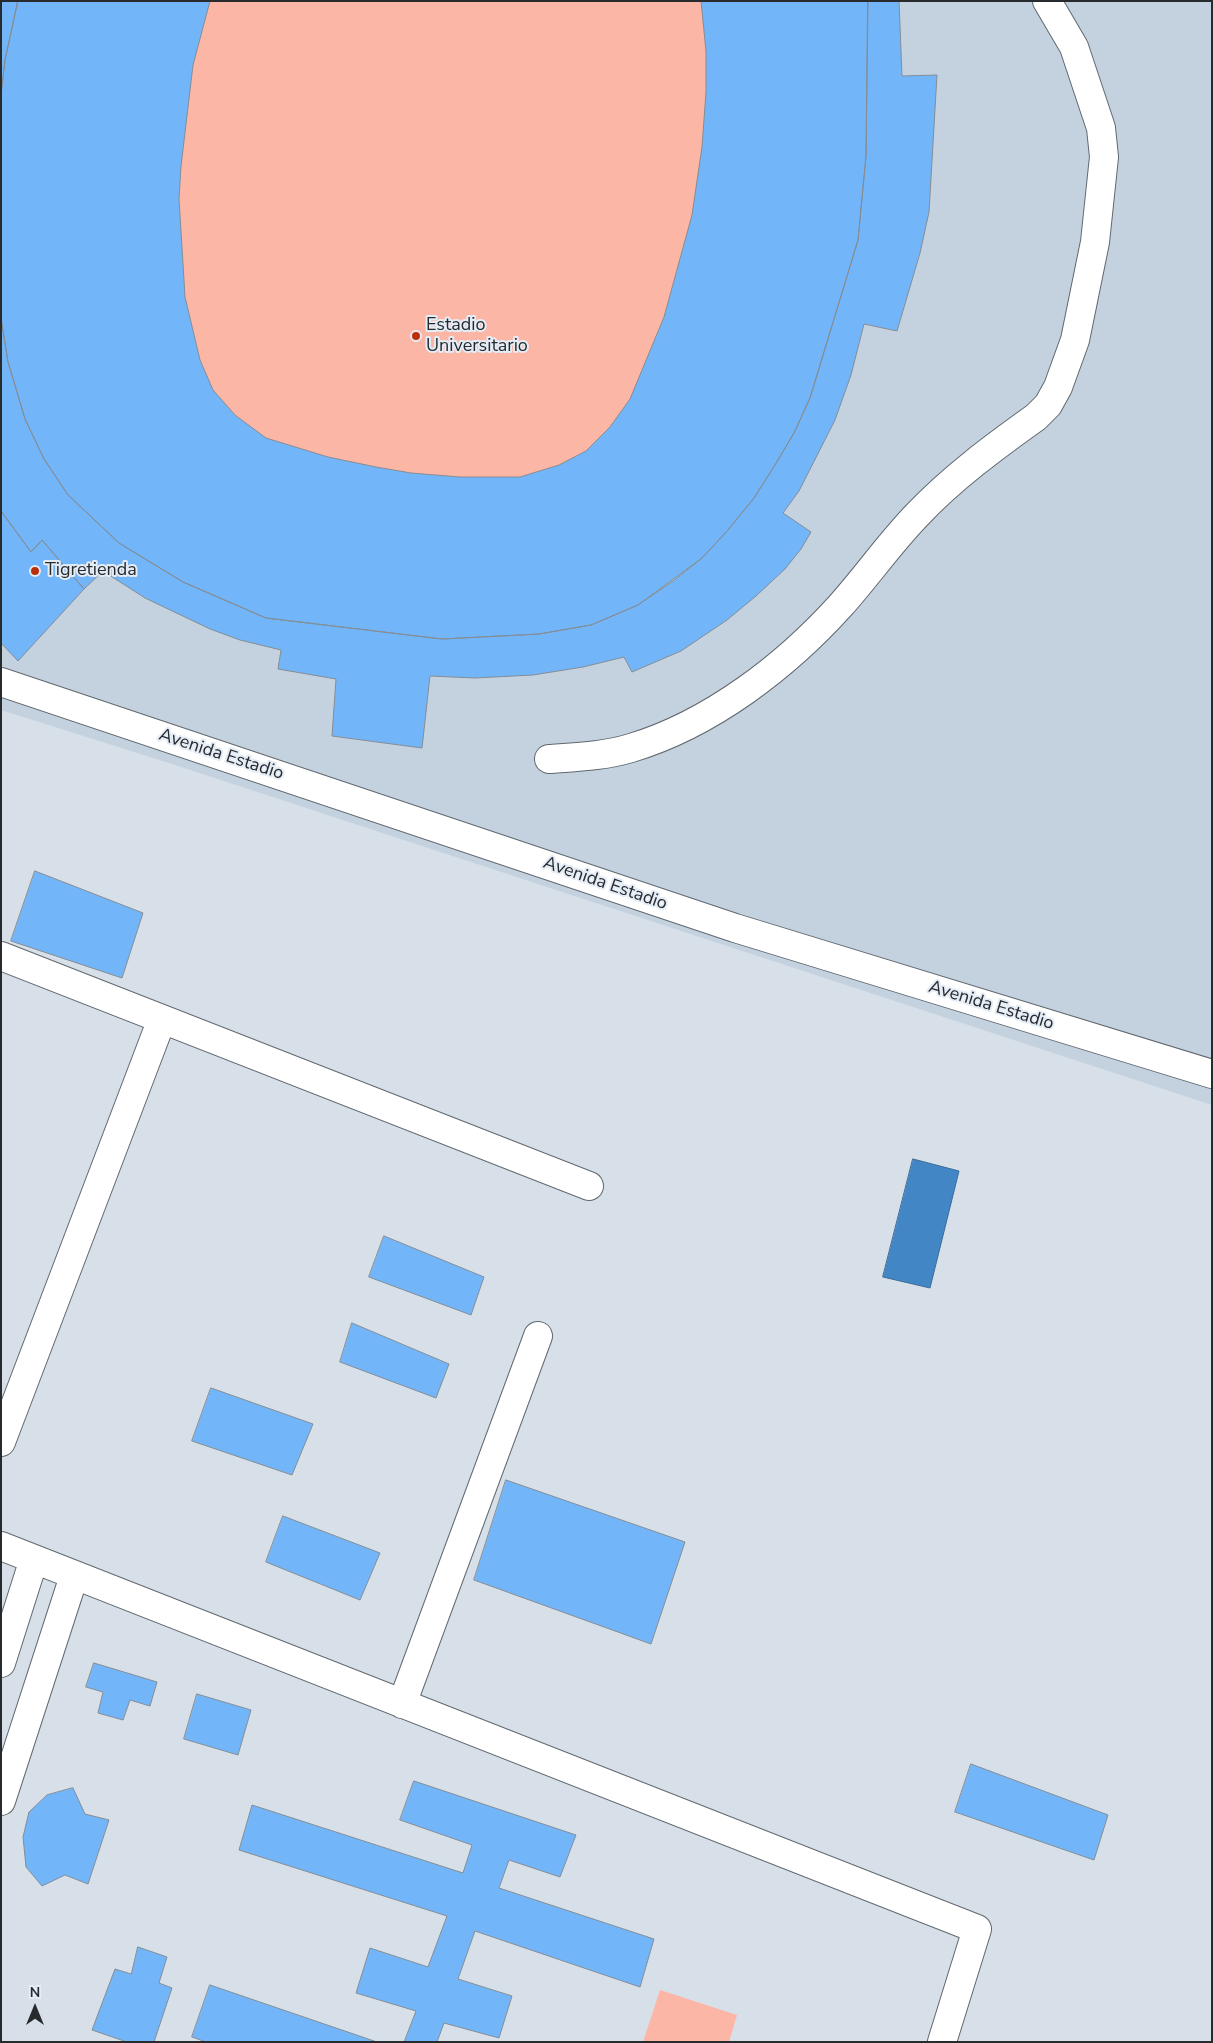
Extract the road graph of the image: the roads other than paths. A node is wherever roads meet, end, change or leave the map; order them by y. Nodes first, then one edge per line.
1 (1047, 1) edge
2 (3, 681) edge
3 (549, 759) dead end
4 (1, 956) edge
5 (162, 1019) junction
6 (1212, 1074) edge
7 (589, 1186) dead end
8 (538, 1336) dead end
9 (1, 1442) edge
10 (1, 1546) edge
11 (34, 1559) junction
12 (74, 1576) junction
13 (1, 1663) edge
14 (402, 1704) junction
15 (1, 1801) edge
16 (942, 2042) edge

1 - 3 street
2 - 6 street, Avenida Estadio
4 - 5 street
5 - 7 street
5 - 9 street
8 - 14 street
10 - 11 street
11 - 12 street
11 - 13 street
12 - 14 street
12 - 15 street
14 - 16 street

